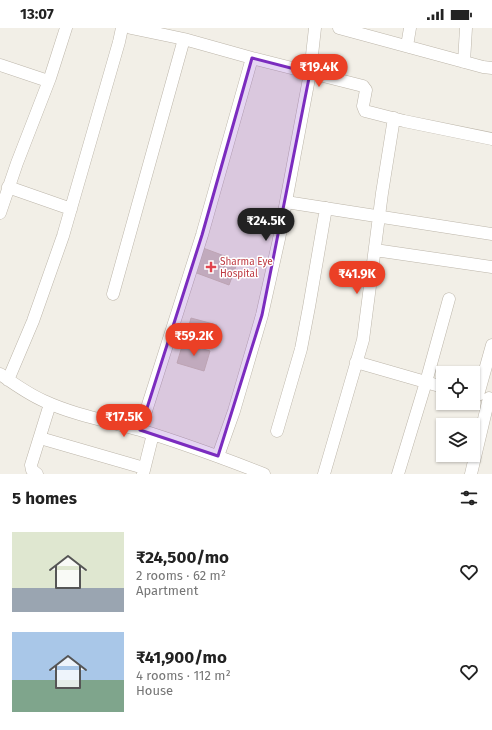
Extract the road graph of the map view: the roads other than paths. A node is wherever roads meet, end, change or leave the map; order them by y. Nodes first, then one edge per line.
1 (66, 28) edge
2 (122, 28) edge
3 (131, 28) edge
4 (315, 28) edge
5 (339, 28) edge
6 (410, 28) edge
7 (466, 28) edge
8 (355, 30) edge
9 (184, 39) junction
10 (407, 46) junction
11 (252, 58) junction
12 (464, 62) junction
13 (0, 65) edge
14 (492, 68) edge
15 (310, 73) junction
16 (48, 81) junction
17 (394, 118) junction
18 (492, 139) edge
19 (8, 187) junction
20 (286, 202) junction
21 (326, 208) junction
22 (71, 209) junction
23 (0, 213) edge
24 (379, 216) junction
25 (492, 234) edge
26 (375, 250) junction
27 (492, 267) edge
28 (113, 294) dead end
29 (449, 299) dead end
30 (492, 345) edge
31 (356, 362) junction
32 (4, 377) edge
33 (426, 382) junction
34 (436, 385) edge
35 (483, 396) edge
36 (50, 404) junction
37 (140, 430) junction
38 (277, 431) dead end
39 (153, 434) junction
40 (40, 438) junction
41 (218, 456) junction
42 (143, 471) edge
43 (37, 474) edge
44 (264, 474) edge
45 (324, 474) edge
46 (398, 474) edge
47 (471, 474) edge

1 - 16 street
2 - 22 street
3 - 9 street
4 - 15 street
5 - 8 street
6 - 10 street
7 - 12 street
8 - 10 street
9 - 11 street
9 - 28 street
10 - 12 street
11 - 15 street
11 - 37 street
12 - 14 street
13 - 16 street
15 - 17 street
15 - 20 street
16 - 19 street
17 - 18 street
17 - 24 street
19 - 22 street
19 - 23 street
20 - 21 street
20 - 41 street
21 - 24 street
21 - 38 street
22 - 32 street
24 - 25 street
24 - 26 street
26 - 27 street
26 - 31 street
29 - 33 street
30 - 35 street
31 - 33 street
31 - 45 street
32 - 36 street
33 - 34 street
33 - 46 street
35 - 47 street
36 - 37 street
36 - 40 street
37 - 39 street
39 - 41 street
39 - 42 street
40 - 42 street
40 - 43 street
41 - 44 street

